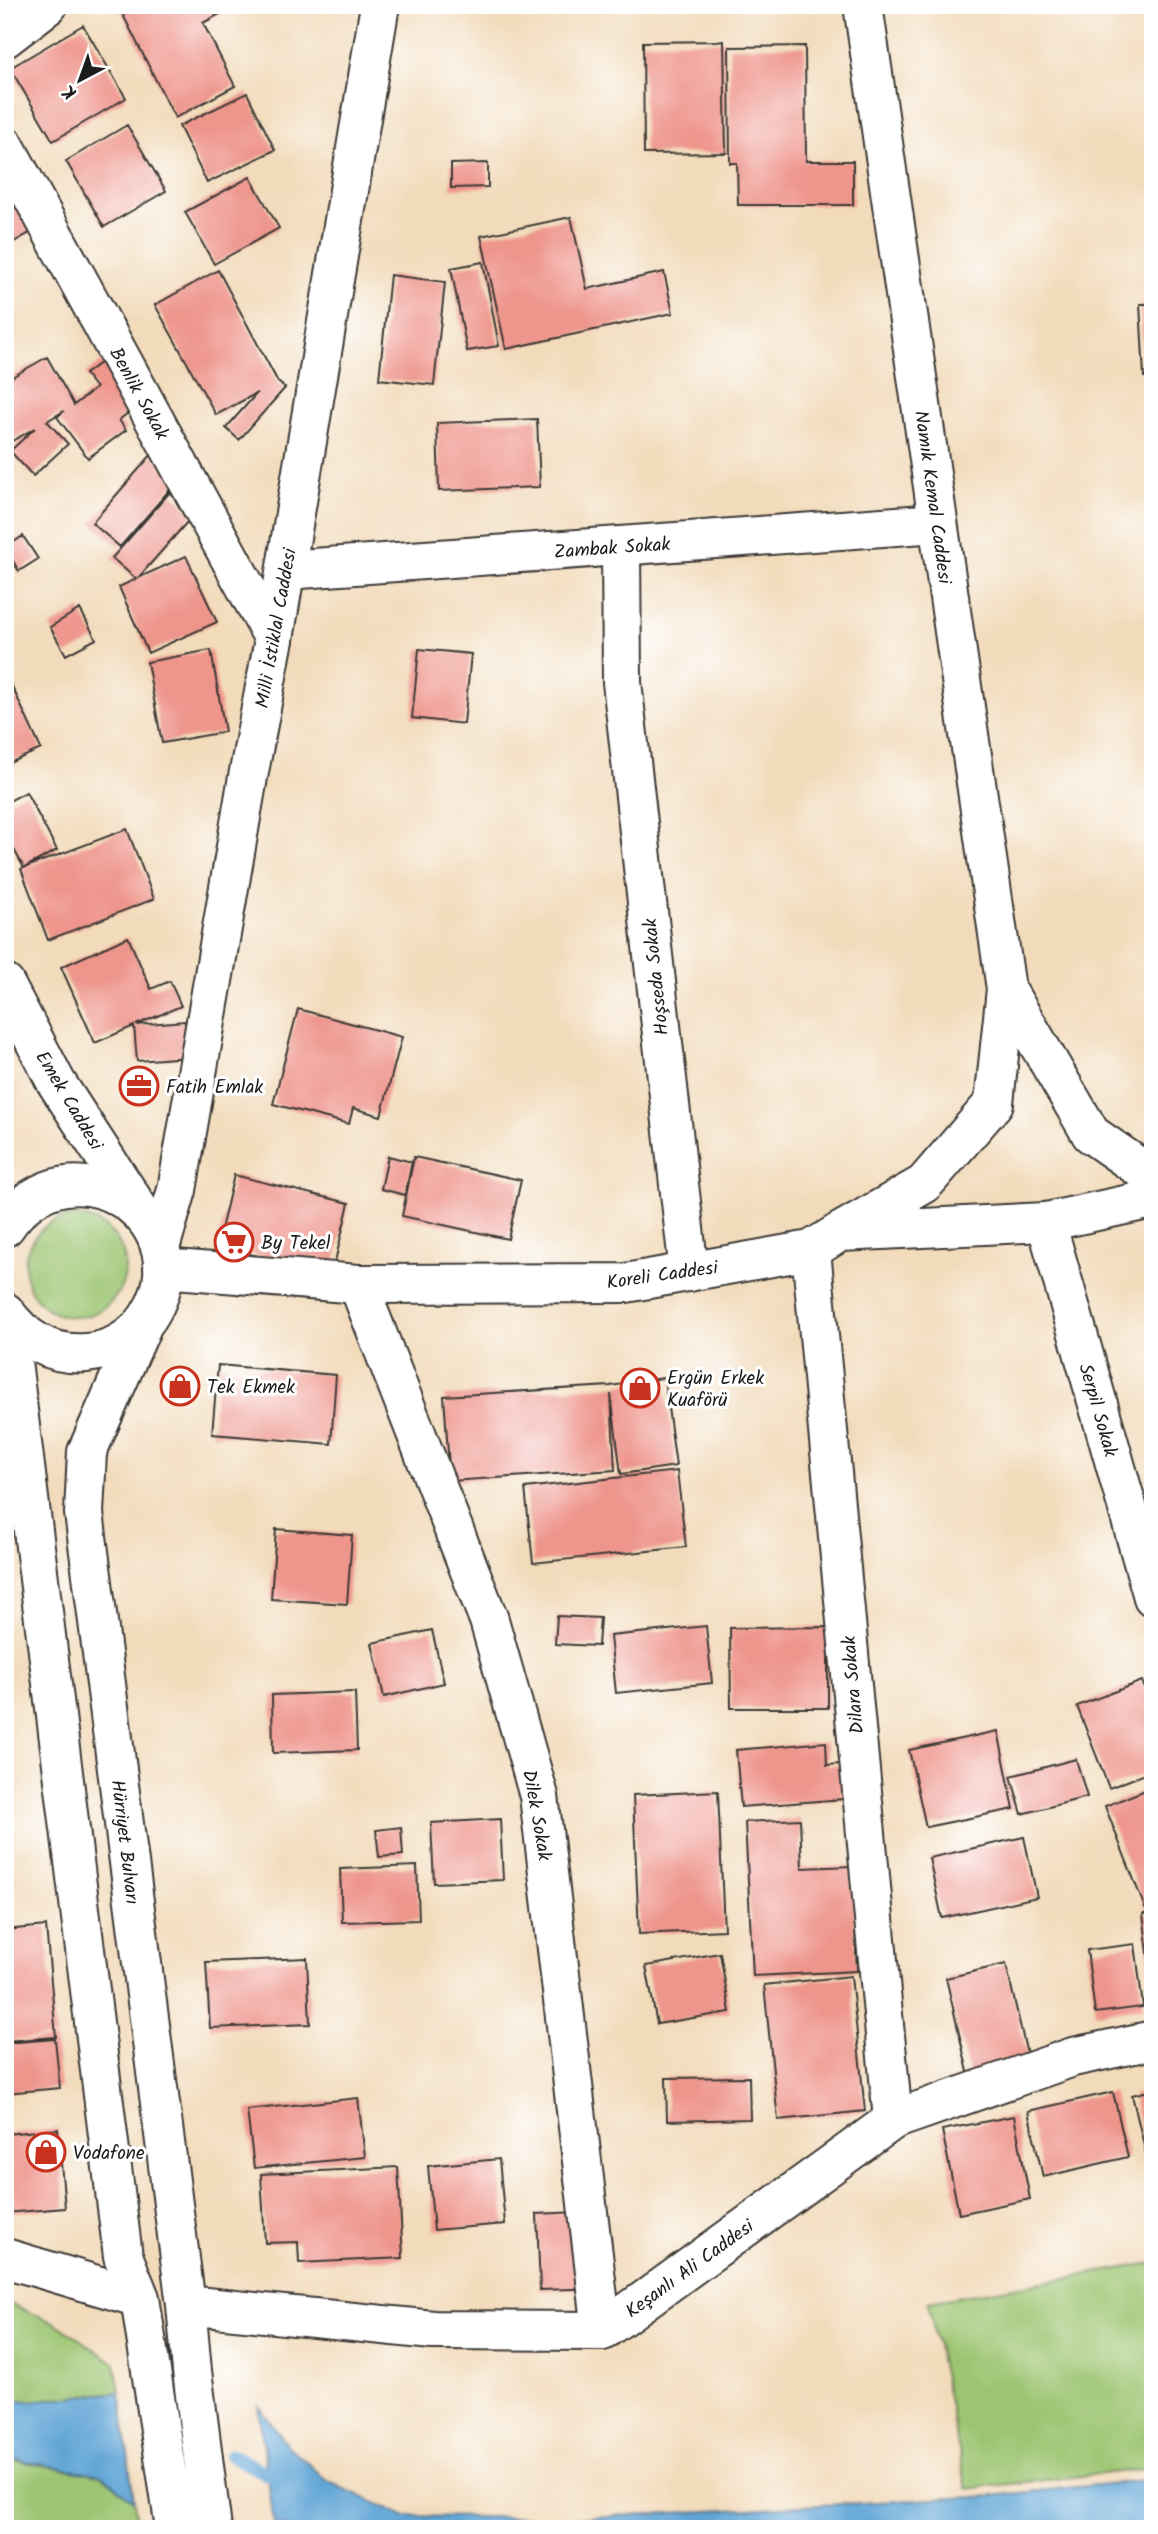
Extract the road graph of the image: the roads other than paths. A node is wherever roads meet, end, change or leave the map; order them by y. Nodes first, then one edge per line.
1 (48, 5) edge
2 (380, 5) edge
3 (863, 5) edge
4 (5, 38) edge
5 (5, 146) edge
6 (938, 523) junction
7 (621, 547) junction
8 (286, 570) junction
9 (274, 639) junction
10 (5, 984) edge
11 (1006, 989) junction
12 (1153, 1177) edge
13 (1153, 1199) edge
14 (9, 1206) edge
15 (141, 1212) junction
16 (1046, 1222) junction
17 (825, 1241) junction
18 (162, 1258) junction
19 (689, 1272) junction
20 (358, 1284) junction
21 (6, 1313) edge
22 (143, 1324) junction
23 (1153, 1597) edge
24 (1153, 2040) edge
25 (893, 2120) junction
26 (5, 2258) edge
27 (140, 2298) junction
28 (186, 2305) junction
29 (602, 2332) junction
30 (194, 2526) edge

1 - 4 street
2 - 8 street, Milli İstiklal Caddesi
3 - 6 street, Namık Kemal Caddesi
5 - 9 street, Benlik Sokak
6 - 7 street, Zambak Sokak
6 - 11 street, Namık Kemal Caddesi
7 - 8 street, Zambak Sokak
7 - 19 street, Hoşseda Sokak
8 - 9 street, Milli İstiklal Caddesi
9 - 18 street, Milli İstiklal Caddesi
10 - 15 street, Emek Caddesi
11 - 12 street
11 - 17 street
13 - 16 street, Koreli Caddesi
14 - 15 street
15 - 18 street, Emek Caddesi
16 - 17 street, Koreli Caddesi
16 - 23 street, Serpil Sokak
17 - 19 street, Koreli Caddesi
17 - 25 street, Dilara Sokak
18 - 20 street, Koreli Caddesi
18 - 22 street, Milli İstiklal Caddesi
19 - 20 street, Koreli Caddesi
20 - 29 street, Dilek Sokak
21 - 22 street
21 - 27 street
22 - 28 street, Hürriyet Bulvarı
24 - 25 street, Keşanlı Ali Caddesi
25 - 29 street, Keşanlı Ali Caddesi
26 - 27 street
27 - 30 street
28 - 29 street
28 - 30 street, Hürriyet Bulvarı

